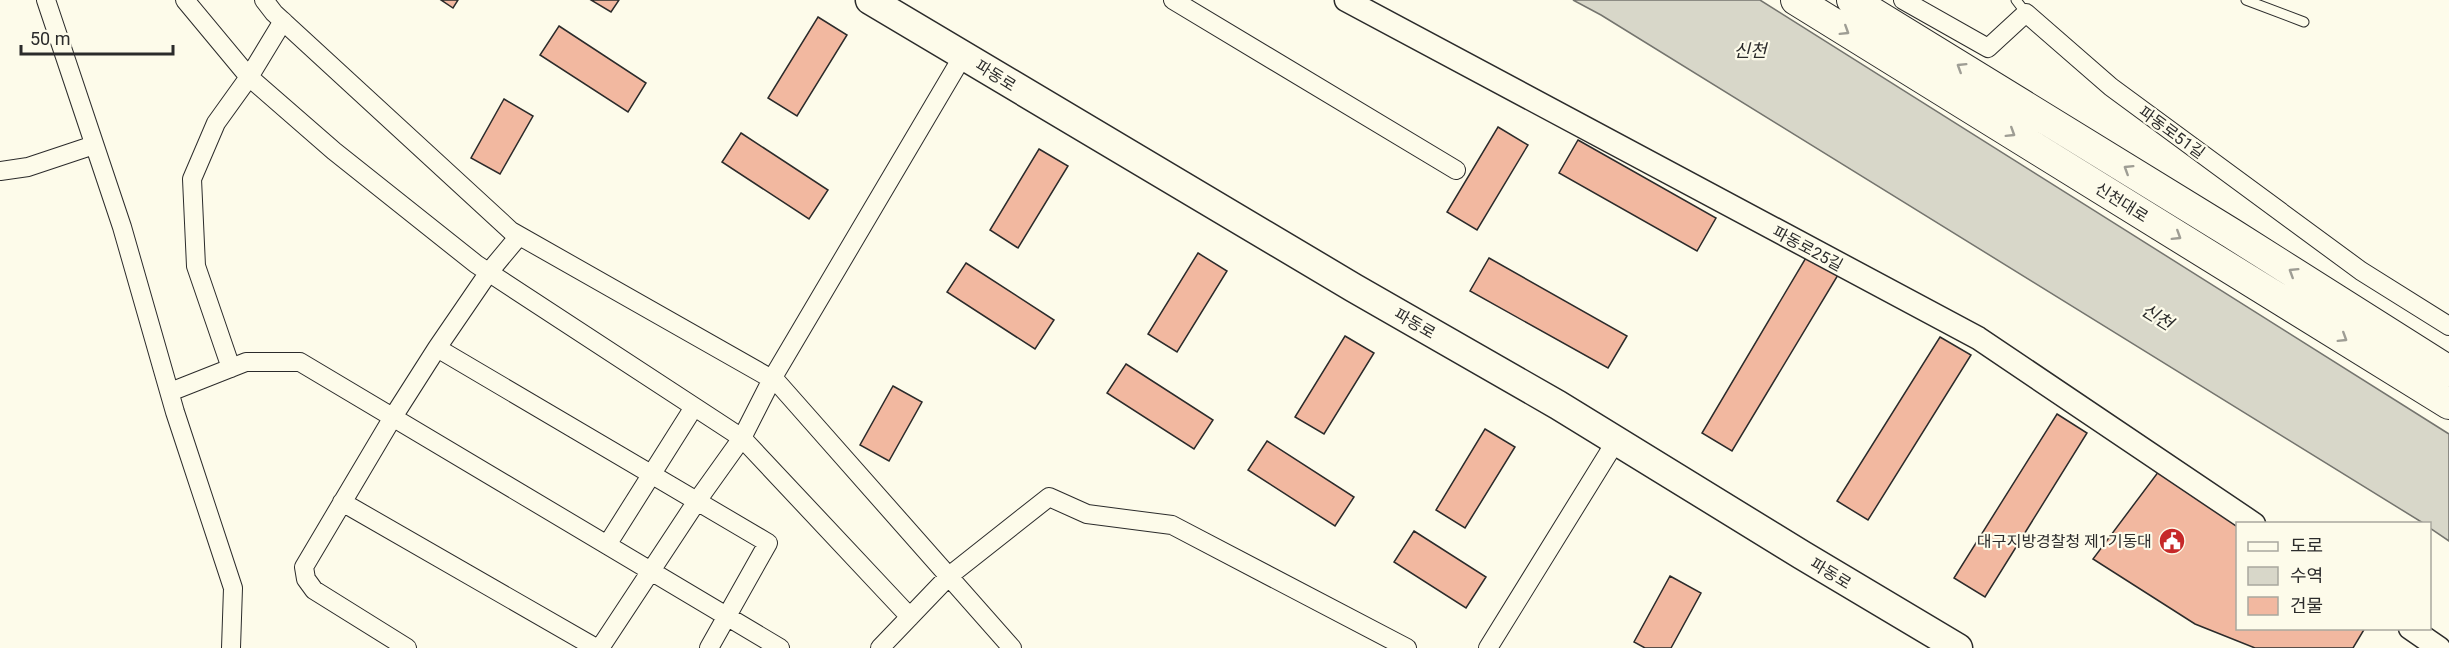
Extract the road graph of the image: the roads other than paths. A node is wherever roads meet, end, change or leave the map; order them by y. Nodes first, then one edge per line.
1 (46, 0) edge
2 (185, 0) edge
3 (264, 0) edge
4 (870, 0) edge
5 (1173, 0) edge
6 (1346, 0) edge
7 (1796, 0) edge
8 (1852, 0) edge
9 (1903, 0) edge
10 (2246, 0) edge
11 (2021, 6) edge
12 (283, 21) junction
13 (2304, 22) dead end
14 (964, 54) junction
15 (249, 77) junction
16 (94, 146) junction
17 (1456, 170) dead end
18 (0, 171) edge
19 (519, 236) junction
20 (489, 272) junction
21 (2449, 326) edge
22 (437, 348) junction
23 (231, 368) junction
24 (2449, 371) edge
25 (772, 379) junction
26 (170, 392) junction
27 (2449, 404) edge
28 (694, 407) junction
29 (393, 417) junction
30 (742, 438) junction
31 (1616, 441) junction
32 (653, 475) junction
33 (697, 501) junction
34 (342, 502) junction
35 (2251, 522) edge
36 (607, 545) junction
37 (651, 571) junction
38 (949, 576) junction
39 (728, 617) junction
40 (910, 617) junction
41 (2413, 630) edge
42 (231, 648) edge
43 (407, 648) edge
44 (596, 648) edge
45 (600, 648) edge
46 (709, 648) edge
47 (780, 648) edge
48 (880, 648) edge
49 (1012, 648) edge
50 (1407, 648) edge
51 (1488, 648) edge
52 (1958, 648) edge
53 (2439, 648) edge

1 - 16 street
2 - 15 street
3 - 12 street
4 - 14 main road, 파동로
5 - 17 street
6 - 35 street, 파동로25길
7 -> 27 highway, 신천대로
24 -> 8 highway, 신천대로
9 - 11 street, 파동로51길
10 - 13 lane
11 - 21 street, 파동로51길
12 - 15 street
12 - 19 street
14 - 25 street
14 - 31 main road, 파동로
15 - 20 street
15 - 23 street
16 - 18 street
16 - 26 street
19 - 20 street
19 - 25 street
20 - 22 street
20 - 28 street
22 - 29 street
22 - 32 street
23 - 26 street
23 - 29 street
25 - 30 street
25 - 38 street
26 - 42 street
28 - 30 street
28 - 32 street
29 - 34 street
29 - 36 street
30 - 33 street
30 - 40 street
31 - 51 street
31 - 52 main road, 파동로
32 - 33 street
32 - 36 street
33 - 37 street
33 - 39 street
34 - 43 street
34 - 44 street
36 - 37 street
37 - 39 street
37 - 45 street
38 - 40 street
38 - 49 street
38 - 50 street
39 - 46 street
39 - 47 street
40 - 48 street
41 - 53 street

